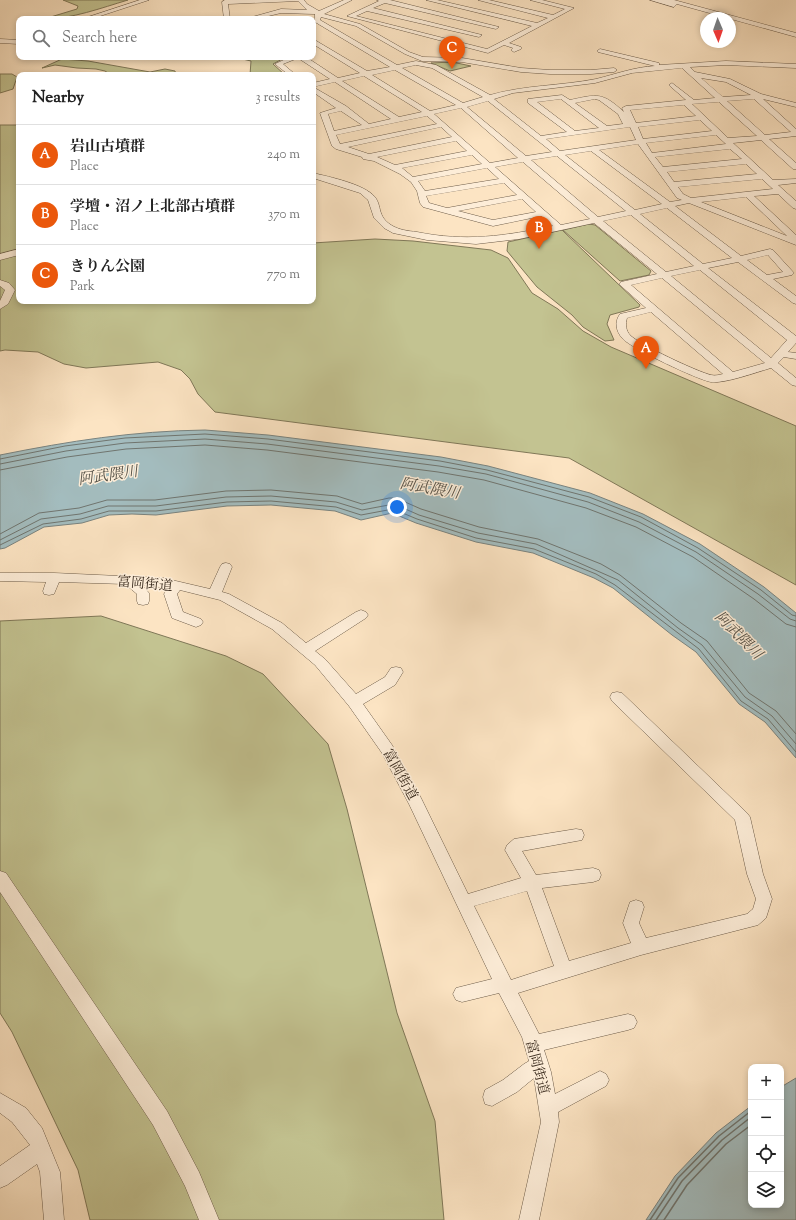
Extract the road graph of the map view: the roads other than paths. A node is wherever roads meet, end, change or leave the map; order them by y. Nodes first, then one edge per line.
1 (146, 0) edge
2 (296, 0) edge
3 (311, 0) edge
4 (349, 0) edge
5 (384, 0) edge
6 (429, 0) edge
7 (477, 0) edge
8 (481, 0) edge
9 (533, 0) edge
10 (653, 0) edge
11 (667, 0) edge
12 (302, 2) edge
13 (461, 8) junction
14 (367, 9) junction
15 (564, 11) junction
16 (275, 12) junction
17 (700, 12) edge
18 (572, 13) dead end
19 (95, 16) edge
20 (227, 16) edge
21 (260, 16) edge
22 (281, 16) edge
23 (315, 16) edge
24 (316, 16) edge
25 (553, 16) junction
26 (316, 17) edge
27 (512, 19) junction
28 (367, 21) junction
29 (736, 21) edge
30 (358, 25) junction
31 (537, 25) junction
32 (496, 27) junction
33 (415, 33) junction
34 (796, 35) edge
35 (479, 36) junction
36 (16, 38) edge
37 (404, 38) dead end
38 (439, 39) junction
39 (1, 41) edge
40 (16, 42) edge
41 (316, 43) edge
42 (503, 43) junction
43 (462, 44) junction
44 (427, 45) dead end
45 (514, 50) dead end
46 (600, 51) dead end
47 (288, 60) edge
48 (306, 60) edge
49 (683, 65) junction
50 (668, 66) junction
51 (796, 66) edge
52 (395, 67) junction
53 (651, 68) junction
54 (288, 72) edge
55 (366, 74) junction
56 (692, 74) junction
57 (336, 80) junction
58 (316, 84) edge
59 (672, 85) dead end
60 (316, 91) edge
61 (757, 96) junction
62 (489, 98) junction
63 (720, 99) junction
64 (570, 102) junction
65 (689, 102) junction
66 (796, 105) edge
67 (462, 106) junction
68 (343, 108) junction
69 (430, 114) junction
70 (701, 118) junction
71 (398, 120) junction
72 (634, 124) junction
73 (442, 125) junction
74 (368, 126) junction
75 (606, 129) junction
76 (717, 132) junction
77 (796, 133) edge
78 (331, 134) junction
79 (574, 134) junction
80 (762, 137) junction
81 (458, 138) junction
82 (540, 138) junction
83 (640, 140) junction
84 (729, 143) junction
85 (339, 147) junction
86 (592, 148) junction
87 (474, 152) junction
88 (558, 153) junction
89 (651, 155) junction
90 (366, 156) junction
91 (524, 158) junction
92 (748, 161) junction
93 (488, 165) junction
94 (395, 167) junction
95 (796, 167) edge
96 (662, 170) junction
97 (316, 176) edge
98 (763, 176) junction
99 (413, 179) junction
100 (505, 180) junction
101 (796, 181) edge
102 (772, 184) junction
103 (673, 185) junction
104 (780, 191) junction
105 (423, 194) junction
106 (748, 195) junction
107 (523, 196) junction
108 (715, 199) junction
109 (689, 201) junction
110 (669, 205) junction
111 (796, 206) edge
112 (448, 211) junction
113 (633, 212) junction
114 (542, 213) junction
115 (732, 217) junction
116 (596, 220) junction
117 (560, 228) junction
118 (796, 241) edge
119 (16, 253) edge
120 (0, 257) edge
121 (740, 258) junction
122 (702, 266) junction
123 (664, 275) junction
124 (766, 278) junction
125 (0, 283) edge
126 (796, 289) edge
127 (784, 292) junction
128 (796, 301) edge
129 (0, 306) edge
130 (652, 309) junction
131 (795, 339) edge
132 (780, 353) junction
133 (796, 356) edge
134 (772, 364) junction
135 (730, 375) junction
136 (796, 383) edge
137 (226, 567) dead end
138 (0, 577) edge
139 (128, 580) junction
140 (177, 585) junction
141 (214, 595) junction
142 (143, 601) dead end
143 (361, 615) dead end
144 (196, 622) dead end
145 (306, 650) junction
146 (396, 672) dead end
147 (617, 697) dead end
148 (354, 702) junction
149 (576, 835) dead end
150 (593, 875) dead end
151 (0, 878) edge
152 (533, 882) junction
153 (463, 902) junction
154 (636, 907) dead end
155 (641, 947) junction
156 (564, 971) junction
157 (505, 987) junction
158 (462, 994) dead end
159 (628, 1022) dead end
160 (533, 1044) junction
161 (540, 1066) junction
162 (600, 1080) dead end
163 (492, 1096) dead end
164 (0, 1102) edge
165 (548, 1107) junction
166 (41, 1149) junction
167 (0, 1178) edge
168 (54, 1220) edge
169 (209, 1220) edge
170 (529, 1220) edge

1 - 19 street
2 - 20 street
3 - 12 street
4 - 23 street
5 - 14 street
5 - 32 street
6 - 13 street
7 - 13 street
8 - 25 street
9 - 15 street
10 - 17 street
11 - 34 street
12 - 23 street
13 - 27 street
14 - 28 street
14 - 35 street
15 - 18 street
15 - 25 street
16 - 21 street
16 - 22 street
16 - 23 street
24 - 30 street
25 - 31 street
26 - 52 street
27 - 31 street
27 - 32 street
28 - 30 street
28 - 33 street
29 - 34 street
30 - 53 street
31 - 42 street
32 - 35 street
33 - 37 street
33 - 38 street
35 - 43 street
36 - 39 street
38 - 43 street
38 - 44 street
39 - 40 street
41 - 55 street
42 - 43 street
42 - 45 street
46 - 50 street
47 - 54 street
48 - 57 street
49 - 50 street
49 - 51 street
49 - 56 street
50 - 53 street
52 - 55 street
52 - 62 street
52 - 67 street
53 - 62 street
55 - 57 street
55 - 69 street
56 - 61 street
56 - 63 street
57 - 58 street
57 - 71 street
59 - 65 street
60 - 68 street
61 - 63 street
61 - 66 street
61 - 77 street
62 - 67 street
62 - 82 street
63 - 65 street
63 - 80 street
64 - 75 street
64 - 75 street
64 - 79 street
65 - 70 street
65 - 72 street
67 - 69 street
67 - 91 street
68 - 74 street
68 - 78 street
69 - 71 street
69 - 73 street
70 - 72 street
70 - 76 street
71 - 74 street
72 - 83 street
73 - 81 street
73 - 85 street
74 - 78 street
75 - 79 street
76 - 83 street
76 - 84 street
77 - 80 street
78 - 85 street
79 - 82 street
80 - 84 street
80 - 95 street
81 - 87 street
81 - 90 street
82 - 88 street
83 - 86 street
83 - 89 street
84 - 89 street
84 - 92 street
85 - 90 street
86 - 88 street
86 - 110 street
87 - 93 street
87 - 94 street
88 - 91 street
88 - 113 street
89 - 96 street
90 - 94 street
91 - 93 street
91 - 116 street
92 - 96 street
92 - 98 street
93 - 99 street
93 - 100 street
94 - 99 street
96 - 103 street
97 - 117 street
98 - 102 street
98 - 103 street
99 - 105 street
100 - 105 street
100 - 107 street
101 - 102 street
102 - 104 street
103 - 109 street
104 - 106 street
104 - 111 street
105 - 112 street
106 - 108 street
106 - 118 street
107 - 112 street
107 - 114 street
108 - 109 street
108 - 115 street
109 - 110 street
109 - 115 street
110 - 113 street
110 - 121 street
112 - 114 street
113 - 116 street
113 - 122 street
114 - 117 street
115 - 118 street
116 - 117 street
116 - 123 street
119 - 120 street
121 - 122 street
121 - 124 street
121 - 124 street
122 - 123 street
122 - 131 street
123 - 130 street
123 - 134 street
124 - 127 street
125 - 129 street
126 - 127 street
127 - 128 street
130 - 135 street
130 - 135 street
131 - 132 street
132 - 133 street
132 - 134 street
134 - 135 street
134 - 136 street
137 - 141 street
138 - 139 street, 富岡街道
139 - 140 street, 富岡街道
139 - 142 street
140 - 141 street, 富岡街道
140 - 144 street
141 - 145 street, 富岡街道
143 - 145 street
145 - 148 street, 富岡街道
146 - 148 street
147 - 155 street
148 - 153 street, 富岡街道
149 - 152 street
150 - 152 street
151 - 169 street
152 - 153 street
152 - 156 street
153 - 157 street, 富岡街道
154 - 155 street
155 - 156 street
156 - 157 street
157 - 158 street
157 - 160 street, 富岡街道
159 - 160 street
160 - 161 street, 富岡街道
161 - 163 street
161 - 165 street, 富岡街道
162 - 165 street
164 - 166 street
165 - 170 street, 富岡街道
166 - 167 street
166 - 168 street

